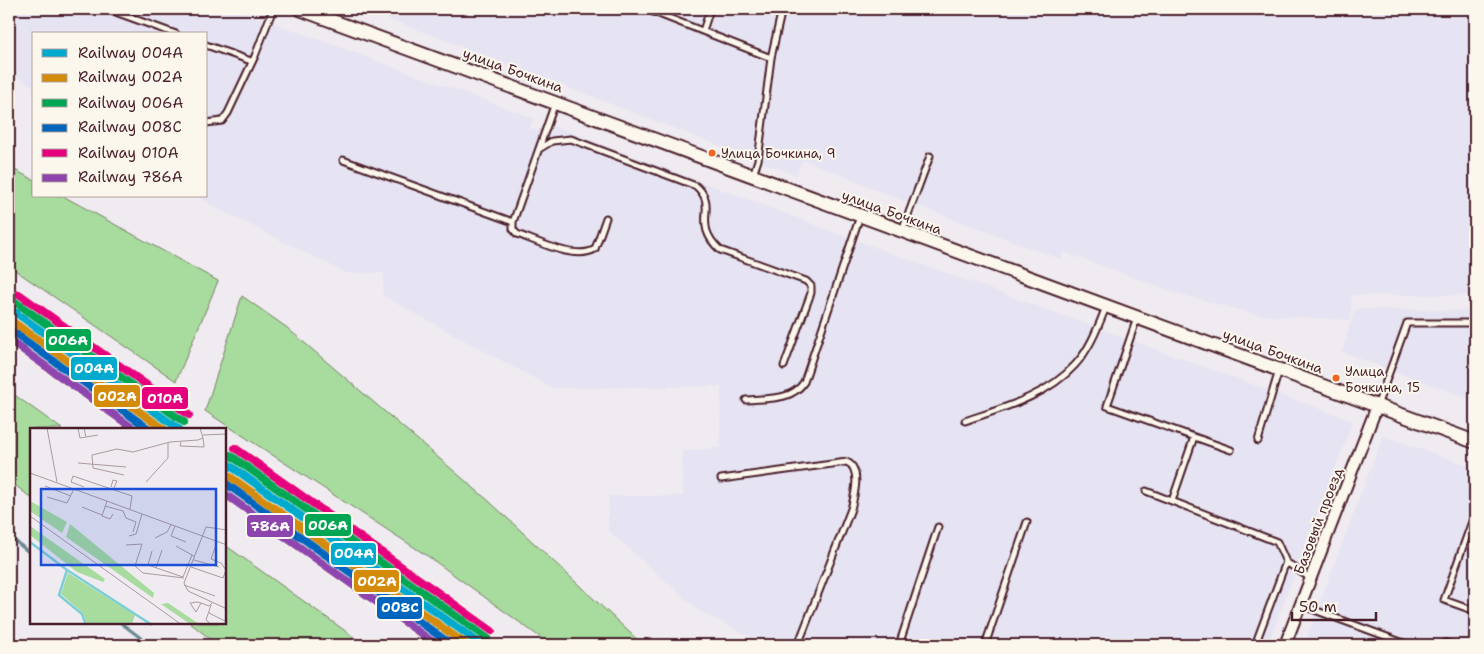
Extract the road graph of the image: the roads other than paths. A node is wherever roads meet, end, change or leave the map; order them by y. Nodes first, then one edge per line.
1 (107, 9) edge
2 (273, 9) edge
3 (300, 9) edge
4 (646, 9) edge
5 (710, 9) edge
6 (782, 9) edge
7 (703, 31) junction
8 (170, 32) edge
9 (208, 46) edge
10 (771, 58) junction
11 (251, 61) junction
12 (555, 101) junction
13 (208, 123) edge
14 (539, 149) junction
15 (930, 156) dead end
16 (343, 160) dead end
17 (752, 176) junction
18 (860, 216) junction
19 (606, 218) dead end
20 (513, 222) junction
21 (902, 232) junction
22 (1106, 307) junction
23 (1138, 318) junction
24 (1475, 323) edge
25 (784, 366) dead end
26 (1279, 369) junction
27 (746, 400) dead end
28 (1378, 406) junction
29 (965, 421) dead end
30 (1194, 437) junction
31 (1258, 441) dead end
32 (1475, 442) edge
33 (1232, 450) dead end
34 (722, 479) dead end
35 (1146, 491) dead end
36 (1172, 501) junction
37 (1475, 513) edge
38 (1026, 522) dead end
39 (938, 527) dead end
40 (1286, 562) junction
41 (1311, 579) junction
42 (1300, 605) junction
43 (1475, 611) edge
44 (798, 645) edge
45 (902, 645) edge
46 (985, 645) edge
47 (1255, 645) edge
48 (1285, 645) edge
49 (1409, 645) edge
50 (1441, 645) edge
51 (1453, 645) edge

1 - 8 lane
2 - 11 lane
3 - 12 street, улица Бочкина
4 - 7 lane
5 - 7 lane
6 - 10 lane
7 - 10 lane
9 - 11 lane
10 - 17 lane
11 - 13 lane
12 - 14 lane
12 - 17 street, улица Бочкина
14 - 20 lane
14 - 25 lane
15 - 21 lane
16 - 20 lane
17 - 18 street, улица Бочкина
18 - 21 street, улица Бочкина
18 - 27 lane
19 - 20 lane
21 - 22 street, улица Бочкина
22 - 23 street, улица Бочкина
22 - 29 lane
23 - 26 street, улица Бочкина
23 - 30 lane
24 - 28 lane
26 - 28 street, улица Бочкина
26 - 31 lane
28 - 32 street, улица Бочкина
28 - 41 street, Базовый проезд
30 - 33 lane
30 - 36 lane
34 - 44 lane
35 - 36 lane
36 - 40 lane
37 - 43 lane
38 - 46 lane
39 - 45 lane
40 - 41 lane
40 - 47 lane
41 - 42 street, Базовый проезд
42 - 48 street, Базовый проезд
42 - 49 lane
50 - 51 lane

